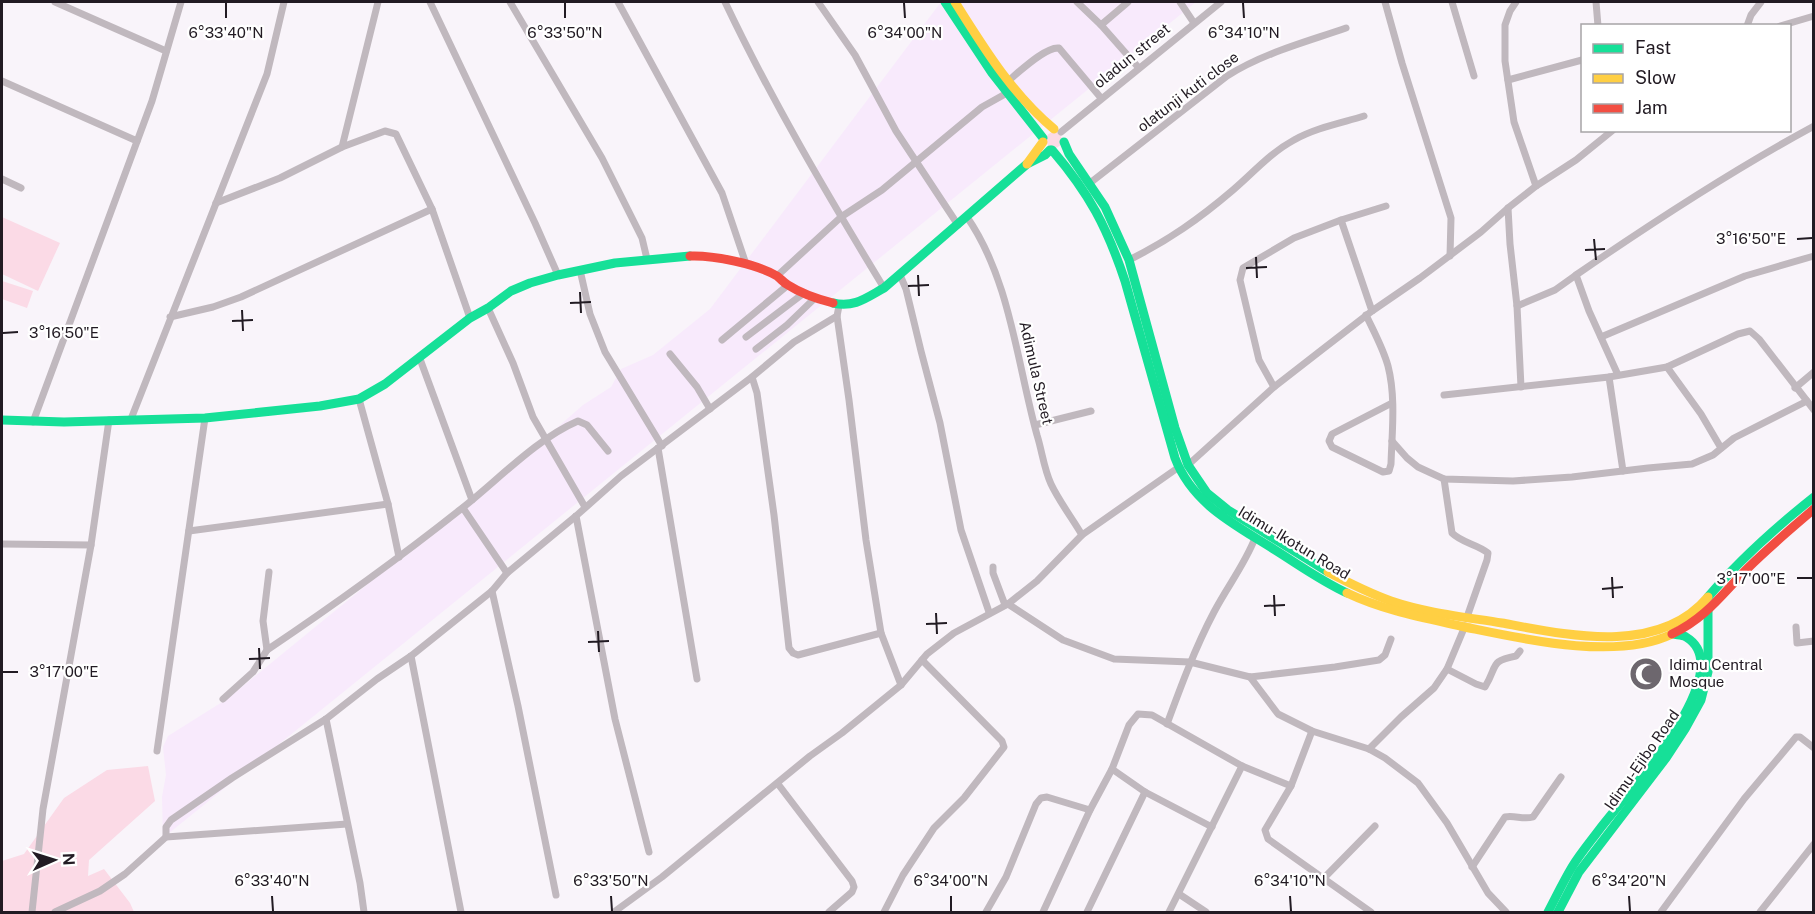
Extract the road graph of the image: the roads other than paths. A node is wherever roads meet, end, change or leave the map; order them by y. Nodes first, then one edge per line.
1 (55, 2) edge
2 (180, 2) edge
3 (284, 2) edge
4 (378, 2) edge
5 (430, 2) edge
6 (510, 2) edge
7 (618, 2) edge
8 (725, 2) edge
9 (818, 2) edge
10 (945, 2) edge
11 (954, 2) edge
12 (1077, 2) edge
13 (1128, 2) edge
14 (1180, 2) edge
15 (1221, 2) edge
16 (1385, 2) edge
17 (1452, 2) edge
18 (1516, 2) edge
19 (1596, 2) edge
20 (1761, 2) edge
21 (1814, 16) edge
22 (1194, 23) junction
23 (1598, 24) edge
24 (1748, 24) edge
25 (1787, 24) edge
26 (1101, 25) junction
27 (1346, 28) dead end
28 (166, 51) junction
29 (1581, 60) edge
30 (1138, 67) junction
31 (1474, 76) dead end
32 (1508, 80) junction
33 (2, 81) edge
34 (1008, 81) junction
35 (1007, 93) junction
36 (1101, 98) junction
37 (1364, 116) dead end
38 (1814, 126) edge
39 (1058, 130) junction
40 (1611, 132) edge
41 (1043, 140) junction
42 (137, 141) junction
43 (1064, 142) junction
44 (342, 147) junction
45 (1051, 150) junction
46 (917, 162) junction
47 (1027, 164) junction
48 (2, 179) edge
49 (1090, 183) junction
50 (1536, 186) junction
51 (21, 188) dead end
52 (216, 203) junction
53 (1386, 206) dead end
54 (1508, 208) junction
55 (432, 209) junction
56 (841, 217) junction
57 (967, 217) junction
58 (1341, 220) junction
59 (958, 225) junction
60 (1450, 256) junction
61 (1814, 256) edge
62 (647, 259) junction
63 (1129, 260) junction
64 (746, 264) junction
65 (580, 270) junction
66 (558, 275) junction
67 (900, 275) junction
68 (1576, 275) junction
69 (777, 276) junction
70 (788, 285) junction
71 (884, 288) junction
72 (804, 293) junction
73 (815, 298) junction
74 (1517, 306) junction
75 (488, 308) junction
76 (838, 311) junction
77 (1369, 313) junction
78 (170, 317) junction
79 (470, 318) junction
80 (746, 337) dead end
81 (1601, 337) junction
82 (722, 340) dead end
83 (756, 349) dead end
84 (670, 354) dead end
85 (420, 359) junction
86 (1667, 367) junction
87 (1814, 372) edge
88 (1618, 375) junction
89 (1608, 377) junction
90 (752, 378) junction
91 (1274, 387) junction
92 (1521, 387) junction
93 (1795, 388) junction
94 (1444, 395) dead end
95 (359, 399) junction
96 (1807, 401) junction
97 (1392, 403) junction
98 (711, 409) junction
99 (1814, 410) edge
100 (1091, 411) dead end
101 (204, 418) junction
102 (131, 419) junction
103 (2, 420) edge
104 (109, 420) junction
105 (33, 422) junction
106 (1035, 425) junction
107 (545, 440) junction
108 (1392, 441) junction
109 (660, 447) junction
110 (1721, 448) junction
111 (608, 451) dead end
112 (1184, 466) junction
113 (1623, 471) junction
114 (1444, 479) junction
115 (1814, 496) edge
116 (472, 500) junction
117 (388, 504) junction
118 (585, 507) junction
119 (463, 508) junction
120 (1813, 511) edge
121 (576, 516) junction
122 (189, 531) junction
123 (1082, 535) junction
124 (1255, 538) junction
125 (91, 545) junction
126 (2, 547) edge
127 (399, 557) junction
128 (993, 567) dead end
129 (269, 572) dead end
130 (507, 573) junction
131 (492, 591) junction
132 (1007, 604) junction
133 (1708, 610) junction
134 (989, 612) junction
135 (1466, 621) junction
136 (1796, 627) dead end
137 (881, 633) junction
138 (1673, 634) junction
139 (1391, 639) dead end
140 (1814, 641) edge
141 (267, 650) junction
142 (1520, 651) dead end
143 (411, 656) junction
144 (922, 660) junction
145 (1190, 662) junction
146 (1447, 669) junction
147 (1250, 677) junction
148 (697, 679) dead end
149 (901, 685) junction
150 (223, 699) dead end
151 (326, 719) junction
152 (1167, 724) junction
153 (1312, 731) junction
154 (1814, 748) edge
155 (1369, 749) junction
156 (157, 751) dead end
157 (1242, 766) junction
158 (1112, 769) junction
159 (1562, 777) dead end
160 (778, 784) junction
161 (1291, 786) junction
162 (1145, 792) junction
163 (1090, 810) junction
164 (346, 824) junction
165 (1375, 826) dead end
166 (1212, 827) junction
167 (166, 837) junction
168 (1814, 844) edge
169 (649, 852) dead end
170 (1472, 867) junction
171 (1324, 878) junction
172 (1179, 894) junction
173 (556, 895) dead end
174 (32, 912) edge
175 (55, 912) edge
176 (364, 912) edge
177 (461, 912) edge
178 (614, 912) edge
179 (829, 912) edge
180 (884, 912) edge
181 (986, 912) edge
182 (1043, 912) edge
183 (1087, 912) edge
184 (1169, 912) edge
185 (1206, 912) edge
186 (1371, 912) edge
187 (1506, 912) edge
188 (1548, 912) edge
189 (1558, 912) edge
190 (1661, 912) edge
191 (1760, 912) edge

1 - 28 street
2 - 28 street
3 - 52 street
4 - 44 street
5 - 66 street
6 - 62 street
7 - 64 street
8 - 56 street
9 - 46 street
10 - 35 main road
11 - 34 main road
12 - 26 street
13 - 26 street
14 - 22 street
15 - 22 street, oladun street
16 - 60 street
17 - 31 street
18 - 32 street
19 - 23 street
20 - 24 street
21 - 25 street
22 - 30 street, oladun street
26 - 30 street
27 - 49 street, olatunji kuti close
28 - 42 street
29 - 32 street
30 - 36 street, oladun street
32 - 50 street
33 - 42 street
34 - 36 street
34 - 39 main road
35 - 41 main road
35 - 46 street
36 - 39 street, oladun street
37 - 63 street
38 - 68 street
39 - 41 main road
39 - 43 main road
40 - 50 street
41 - 45 main road
41 - 47 main road
42 - 105 street
43 - 45 main road
43 - 49 main road, Idimu-Ikotun Road
44 - 52 street
44 - 55 street
45 - 47 main road
45 - 112 main road, Idimu-Ikotun Road
46 - 56 street
46 - 59 street
47 - 57 main road
48 - 51 street
49 - 63 main road, Idimu-Ikotun Road
50 - 54 street
52 - 78 street
53 - 58 street
54 - 60 street
54 - 74 street
55 - 78 street
55 - 79 street
56 - 69 street
56 - 71 street
57 - 59 main road
57 - 106 street, Adimula Street
58 - 77 street
58 - 91 street
59 - 67 main road
60 - 77 street
61 - 81 street
62 - 64 main road
62 - 65 main road
63 - 112 main road, Idimu-Ikotun Road
64 - 69 main road
65 - 66 main road
65 - 109 street
66 - 75 main road
67 - 71 main road
67 - 134 street
68 - 74 street
68 - 81 street
69 - 70 main road
70 - 72 main road
70 - 82 street
71 - 76 main road
72 - 73 main road
72 - 80 street
73 - 76 main road
73 - 83 street
74 - 92 street
75 - 79 main road
75 - 107 street
76 - 90 street
76 - 137 street
77 - 91 street
77 - 97 street
78 - 102 street
79 - 85 main road
81 - 88 street
84 - 98 street
85 - 95 main road
85 - 116 street
86 - 88 street
86 - 93 street
86 - 110 street
87 - 93 street
88 - 89 street
89 - 92 street
89 - 113 street
90 - 98 street
90 - 137 street
91 - 112 street
92 - 94 street
93 - 96 street
95 - 101 main road
95 - 117 street
96 - 99 street
96 - 110 street
97 - 108 street
97 - 108 street
98 - 109 street
100 - 106 street
101 - 102 main road
101 - 122 street
102 - 104 main road
103 - 105 main road
104 - 105 main road
104 - 125 street
106 - 123 street, Adimula Street
107 - 111 street
107 - 116 street
107 - 118 street
108 - 114 street
109 - 118 street
109 - 148 street
110 - 113 street
112 - 123 street
112 - 124 main road, Idimu-Ikotun Road
112 - 135 main road, Idimu-Ikotun Road
113 - 114 street
114 - 135 street
115 - 135 main road, Idimu-Ikotun Road
116 - 119 street
117 - 122 street
117 - 127 street
118 - 121 street
119 - 127 street
119 - 130 street
120 - 133 main road, Idimu-Ikotun Road
121 - 130 street
121 - 169 street
122 - 156 street
123 - 132 street
124 - 135 main road, Idimu-Ikotun Road
124 - 145 street
125 - 126 street
125 - 174 street
127 - 141 street
128 - 132 street
129 - 141 street
130 - 131 street
131 - 143 street
131 - 173 street
132 - 134 street
132 - 145 street
133 - 138 main road, Idimu-Ikotun Road
133 - 189 main road, Idimu-Ejibo Road
134 - 144 street
135 - 138 main road, Idimu-Ikotun Road
135 - 146 street
136 - 140 street
137 - 149 street
138 - 188 main road, Idimu-Ejibo Road
139 - 147 street
141 - 150 street
142 - 146 street
143 - 151 street
143 - 177 street
144 - 149 street
144 - 180 street
145 - 147 street
145 - 152 street
146 - 155 street
147 - 153 street
149 - 160 street
151 - 164 street
151 - 167 street
152 - 157 street
152 - 158 street
153 - 155 street
153 - 161 street
154 - 190 street
155 - 170 street
157 - 161 street
157 - 166 street
158 - 162 street
158 - 163 street
159 - 170 street
160 - 178 street
160 - 179 street
161 - 171 street
162 - 166 street
162 - 183 street
163 - 181 street
163 - 182 street
164 - 167 street
164 - 176 street
165 - 171 street
166 - 172 street
167 - 175 street
168 - 191 street
170 - 187 street
171 - 186 street
172 - 184 street
172 - 185 street

